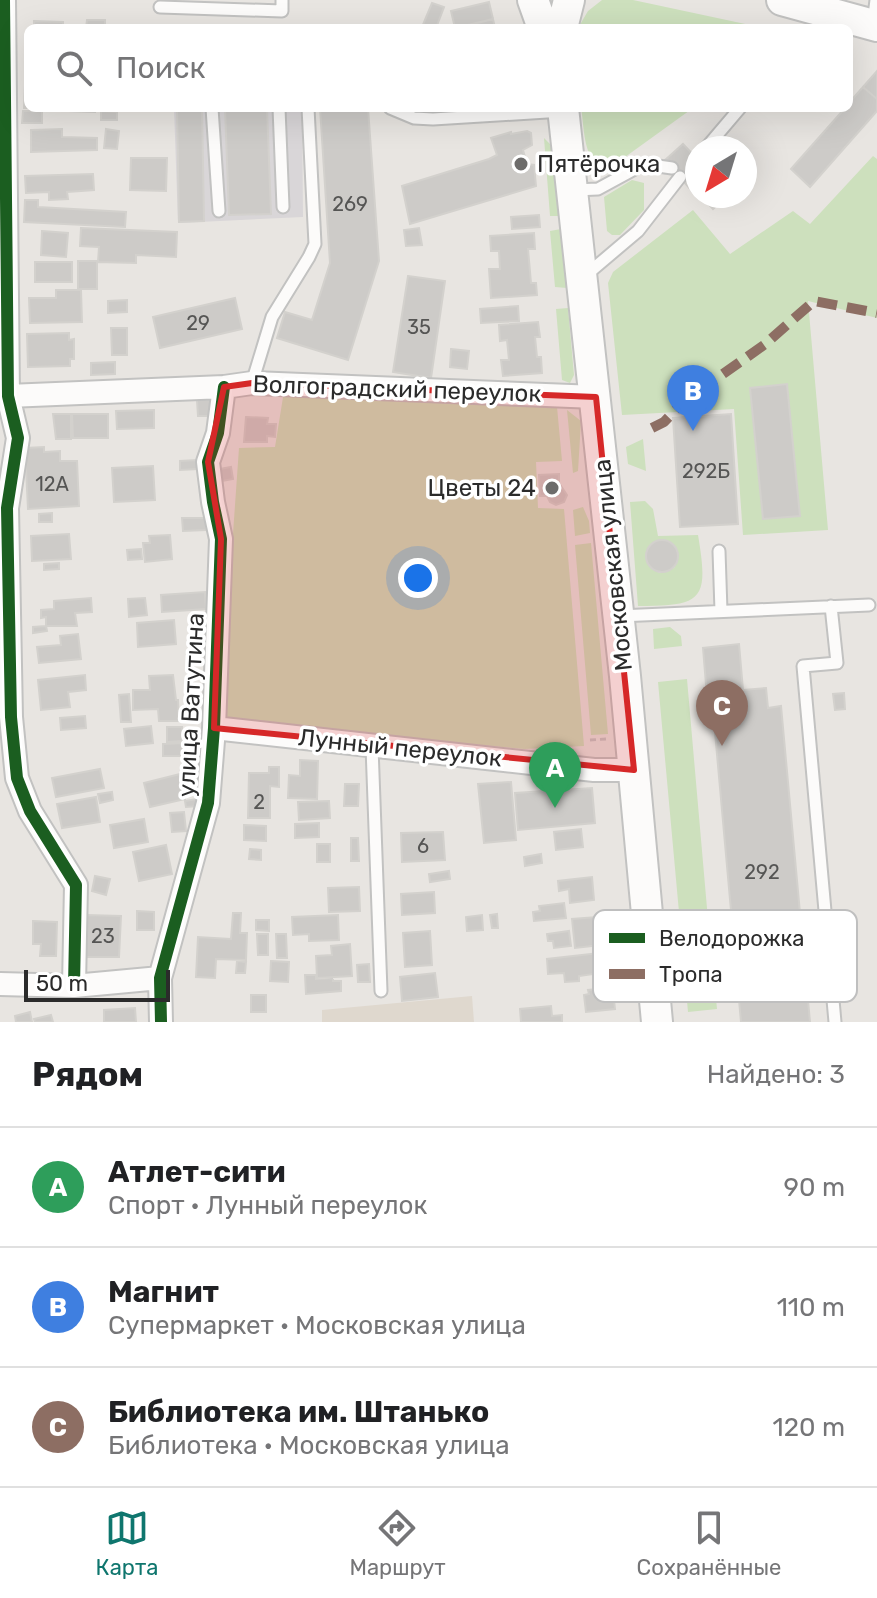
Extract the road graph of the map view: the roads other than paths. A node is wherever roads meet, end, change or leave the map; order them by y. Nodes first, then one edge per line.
1 (4, 0) edge
2 (282, 0) edge
3 (533, 0) edge
4 (549, 0) edge
5 (569, 0) edge
6 (782, 0) edge
7 (160, 7) dead end
8 (875, 17) edge
9 (542, 24) edge
10 (552, 24) edge
11 (563, 24) edge
12 (212, 112) edge
13 (279, 112) edge
14 (308, 112) edge
15 (400, 112) edge
16 (524, 112) edge
17 (563, 112) edge
18 (737, 112) edge
19 (3, 121) edge
20 (716, 136) edge
21 (573, 191) junction
22 (283, 207) dead end
23 (219, 211) dead end
24 (582, 278) junction
25 (252, 383) junction
26 (224, 387) junction
27 (8, 396) junction
28 (596, 397) junction
29 (9, 439) edge
30 (719, 551) dead end
31 (869, 605) dead end
32 (831, 606) junction
33 (721, 611) junction
34 (619, 616) junction
35 (214, 728) junction
36 (372, 747) junction
37 (634, 770) junction
38 (647, 910) edge
39 (825, 910) edge
40 (160, 978) junction
41 (0, 984) edge
42 (74, 986) junction
43 (381, 991) dead end
44 (655, 1002) edge
45 (833, 1002) edge
46 (161, 1022) edge
47 (657, 1022) edge
48 (835, 1022) edge

1 - 19 street
2 - 7 lane
3 - 9 main road
4 - 10 main road
5 - 11 main road
6 - 8 main road
12 - 23 lane
13 - 22 lane
14 - 25 lane
15 - 16 lane
17 - 21 main road, Московская улица
18 - 20 lane
19 - 27 street
21 - 24 main road, Московская улица
21 - 24 lane
24 - 28 main road, Московская улица
25 - 26 street, Волгоградский переулок
25 - 28 street, Волгоградский переулок
26 - 27 street, Волгоградский переулок
26 - 35 street, улица Ватутина
27 - 29 street
28 - 34 main road, Московская улица
29 - 42 street
30 - 33 lane
31 - 32 lane
32 - 33 lane
32 - 39 lane
33 - 34 lane
34 - 37 main road, Московская улица
35 - 36 street, Лунный переулок
35 - 40 street, улица Ватутина
36 - 37 street, Лунный переулок
36 - 43 lane
37 - 38 main road, Московская улица
40 - 42 street
40 - 46 street, улица Ватутина
41 - 42 street
44 - 47 main road, Московская улица
45 - 48 lane

